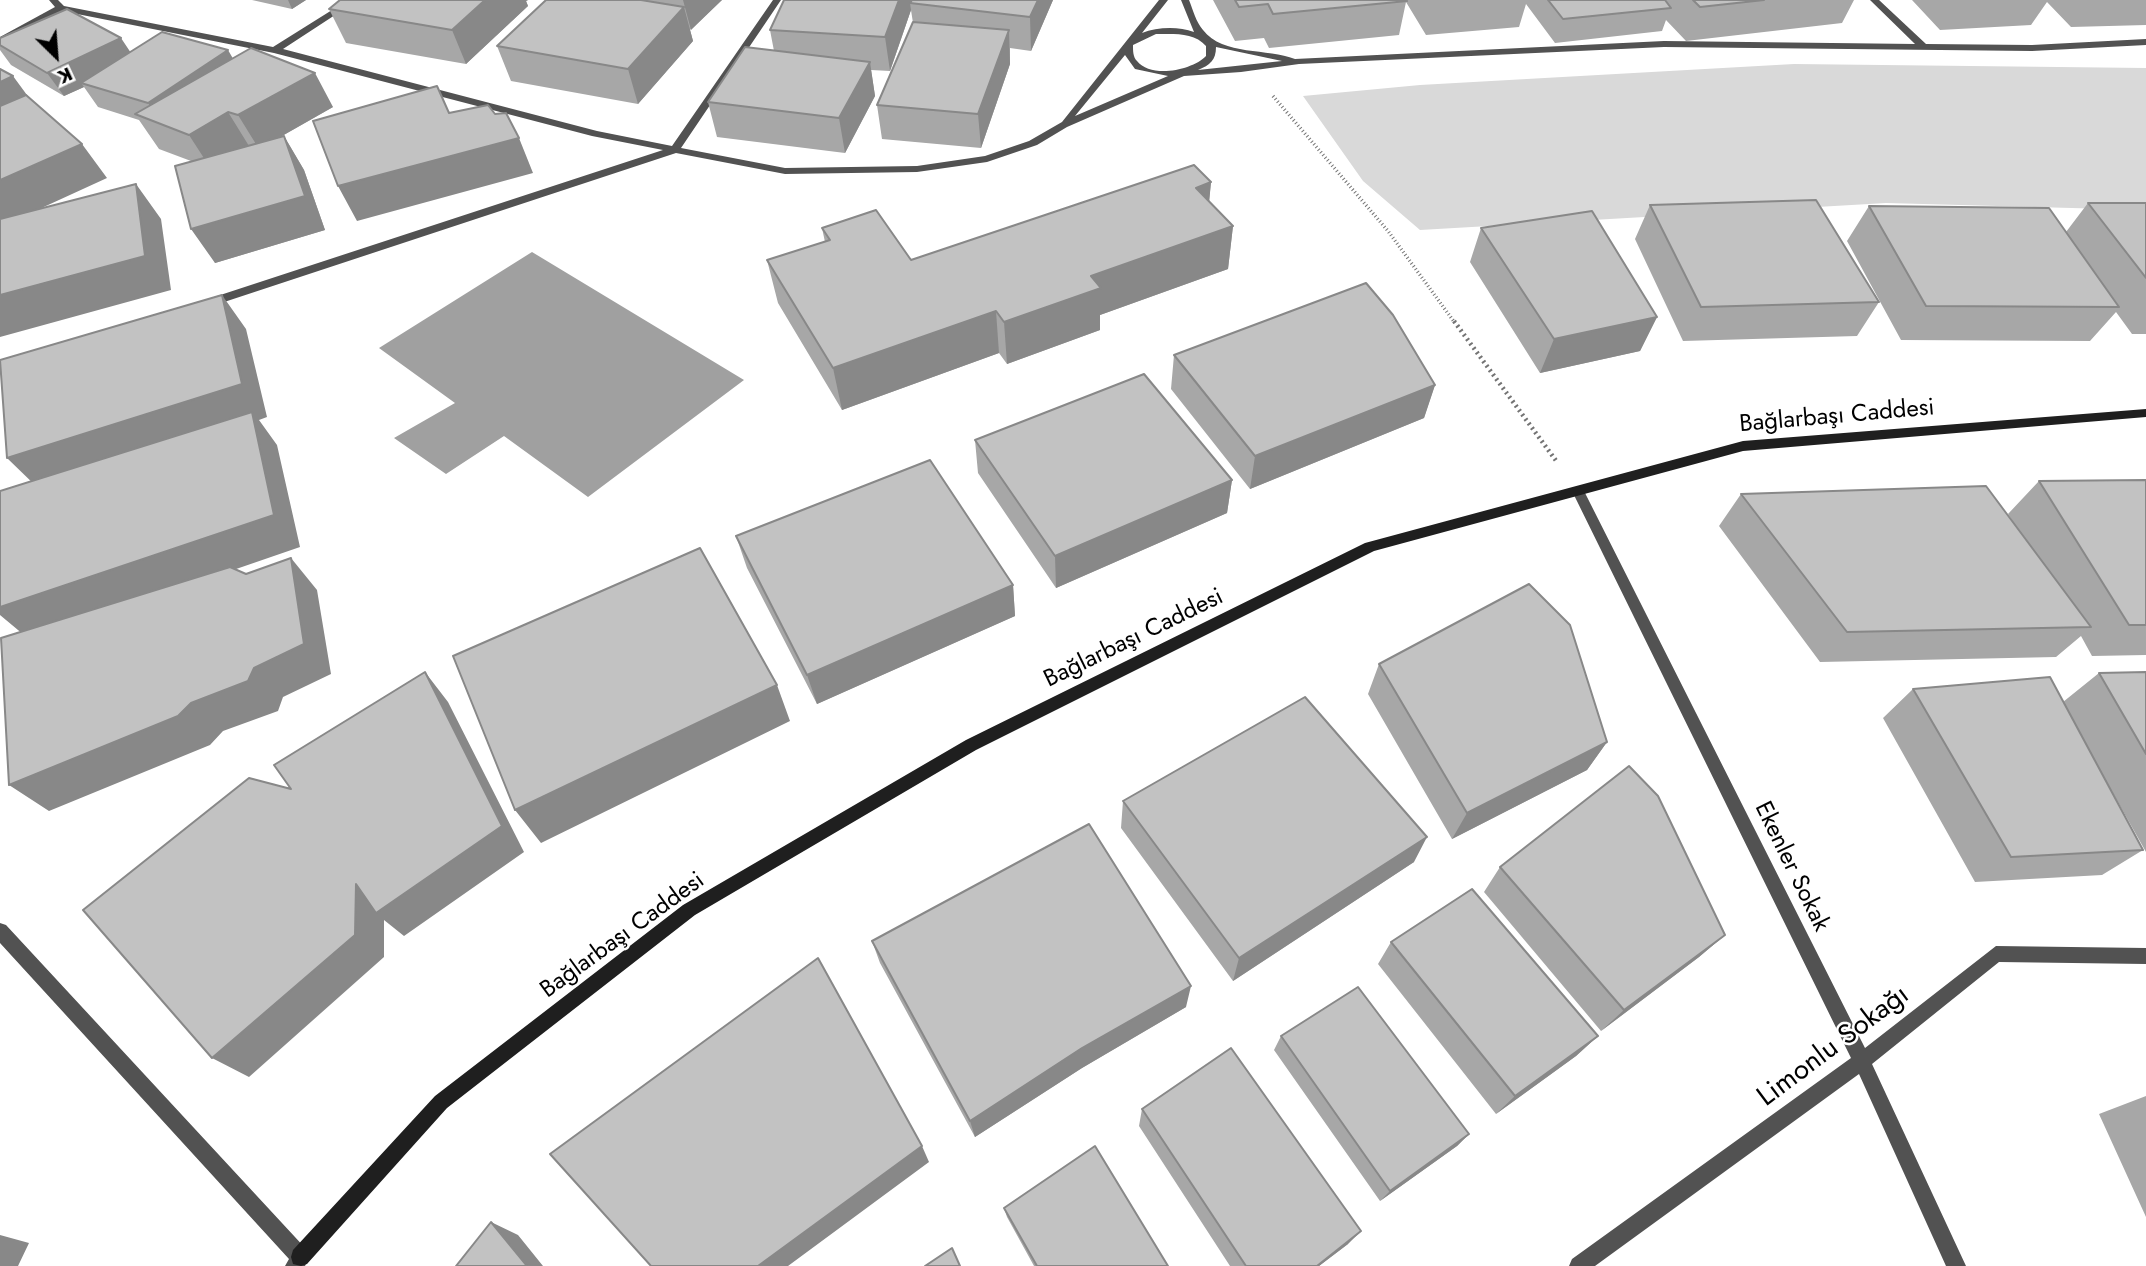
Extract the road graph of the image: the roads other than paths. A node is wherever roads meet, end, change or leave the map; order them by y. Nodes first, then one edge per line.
1 (53, 0) edge
2 (354, 0) edge
3 (777, 0) edge
4 (1164, 0) edge
5 (1185, 0) edge
6 (1874, 0) edge
7 (61, 8) junction
8 (1205, 38) junction
9 (0, 41) edge
10 (2146, 42) edge
11 (1128, 43) junction
12 (1924, 47) junction
13 (275, 50) junction
14 (1299, 61) junction
15 (1186, 72) junction
16 (1063, 125) junction
17 (674, 150) junction
18 (193, 308) edge
19 (2146, 413) edge
20 (1578, 491) junction
21 (0, 931) edge
22 (2146, 956) edge
23 (1862, 1061) junction
24 (298, 1262) edge
25 (1579, 1266) edge
26 (1956, 1266) edge

1 - 7 street
2 - 13 street
3 - 17 street
4 - 11 street
5 - 8 street
6 - 12 street
7 - 9 street
7 - 13 street
8 - 11 street
8 - 14 street
8 - 15 street
10 - 12 street
11 - 15 street
11 - 16 street
12 - 14 street
13 - 17 street
14 - 15 street
15 - 16 street
16 - 17 street
17 - 18 street
19 - 20 street, Bağlarbaşı Caddesi
20 - 23 street, Ekenler Sokak
20 - 24 street, Bağlarbaşı Caddesi
21 - 24 street
22 - 23 street, Limonlu Sokağı
23 - 25 street, Limonlu Sokağı
23 - 26 street, Ekenler Sokak

